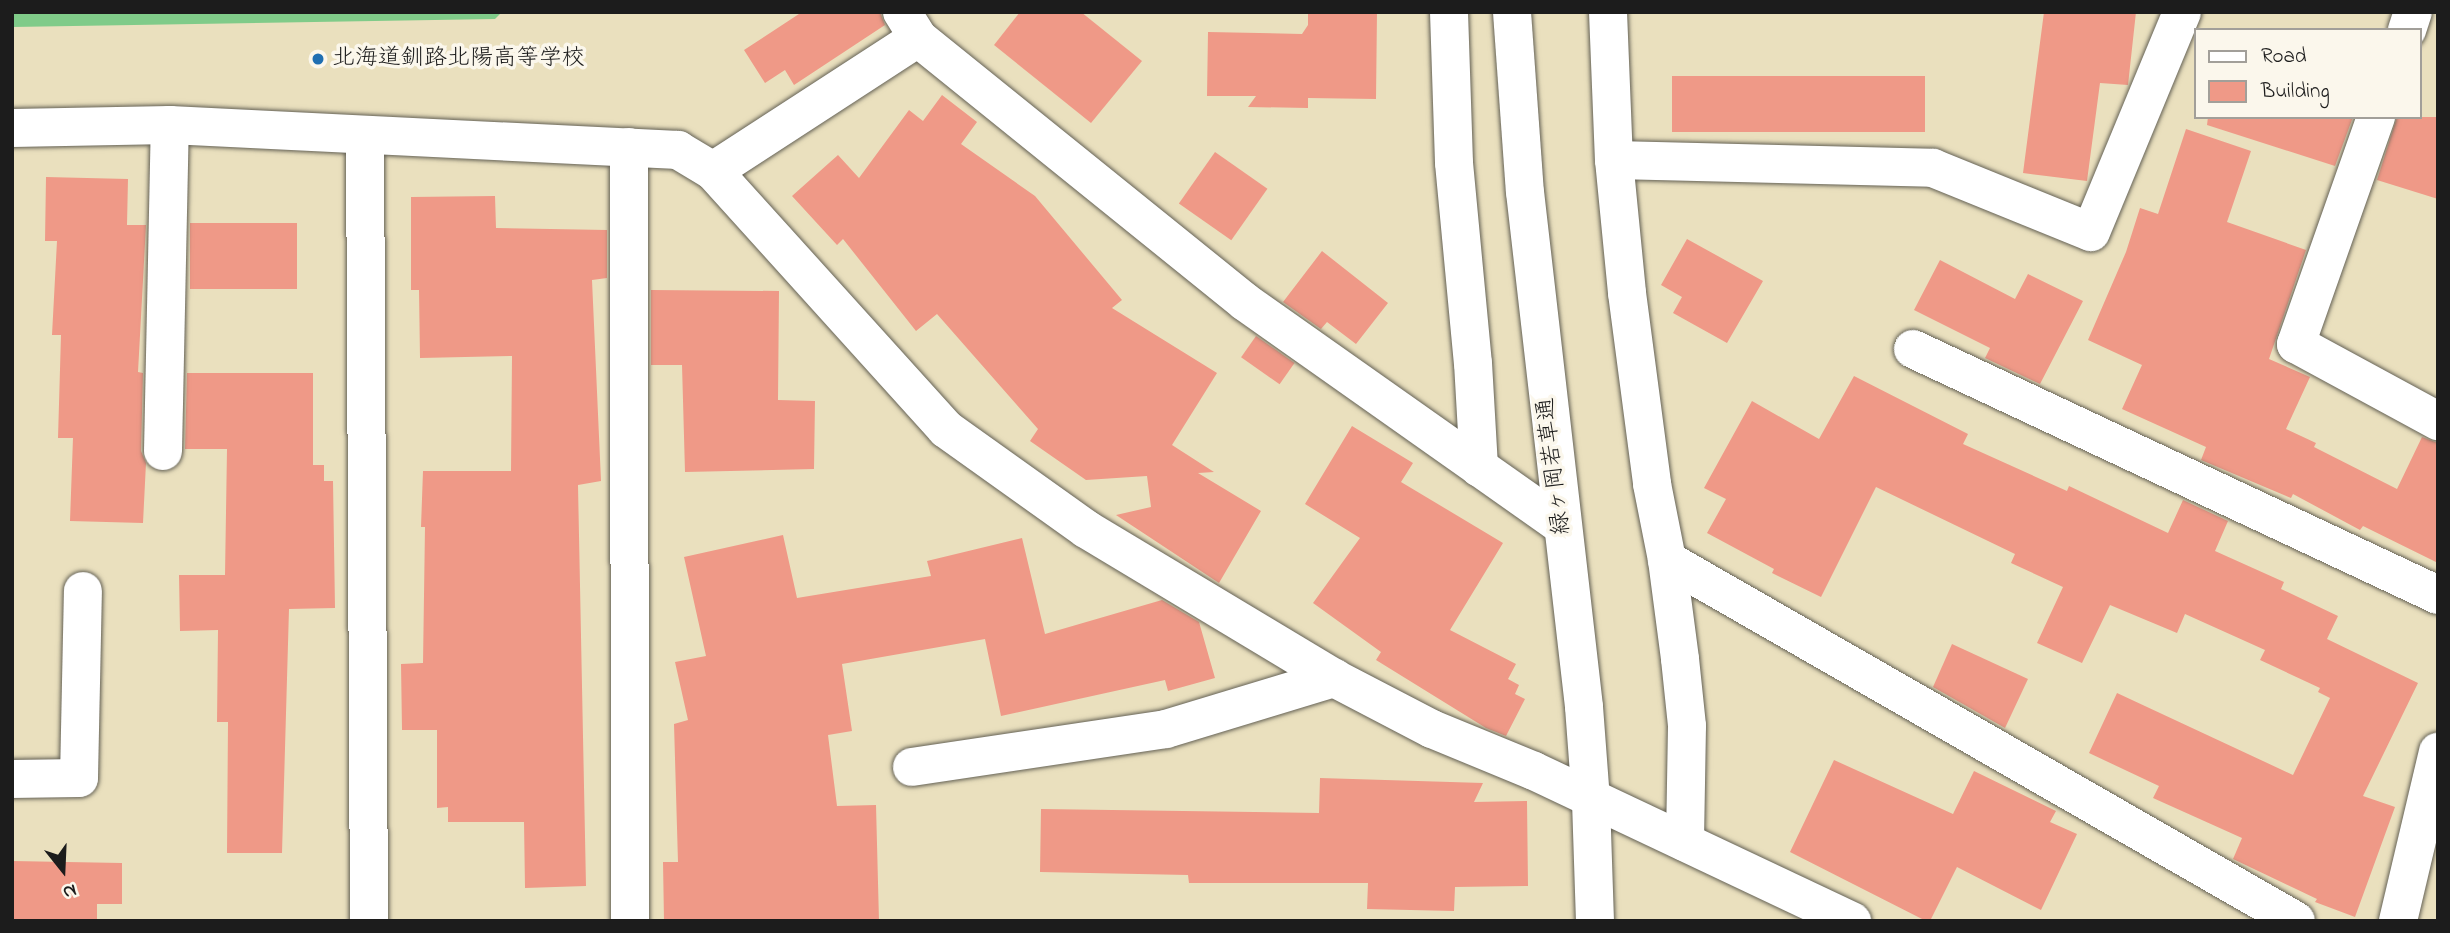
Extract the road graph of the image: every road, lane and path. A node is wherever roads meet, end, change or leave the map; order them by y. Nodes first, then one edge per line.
1 (1449, 12) edge
2 (1511, 12) edge
3 (1608, 12) edge
4 (2182, 12) edge
5 (910, 25) edge
6 (2375, 119) edge
7 (170, 125) junction
8 (12, 128) edge
9 (365, 135) junction
10 (629, 146) junction
11 (1614, 160) junction
12 (713, 171) junction
13 (1913, 349) dead end
14 (2438, 421) edge
15 (163, 451) dead end
16 (1479, 468) junction
17 (1562, 526) junction
18 (1667, 559) junction
19 (83, 591) dead end
20 (2438, 595) edge
21 (1334, 678) junction
22 (2438, 752) edge
23 (912, 767) dead end
24 (12, 779) edge
25 (1591, 800) junction
26 (1685, 842) junction
27 (369, 921) edge
28 (630, 921) edge
29 (1595, 921) edge
30 (1852, 921) edge
31 (2296, 921) edge
32 (2398, 921) edge

1 - 16 street
2 - 17 street, 緑ヶ岡若草通
3 - 11 street
4 - 11 street
5 - 12 street
5 - 16 street
6 - 14 street
7 - 8 street
7 - 9 street
7 - 15 street
9 - 10 street
9 - 27 street
10 - 12 street
10 - 28 street
11 - 18 street
12 - 21 street
13 - 20 street
16 - 17 street
17 - 25 street, 緑ヶ岡若草通
18 - 26 street
18 - 31 street
19 - 24 street
21 - 23 street
21 - 25 street
22 - 32 street
25 - 26 street
25 - 29 street, 緑ヶ岡若草通
26 - 30 street

